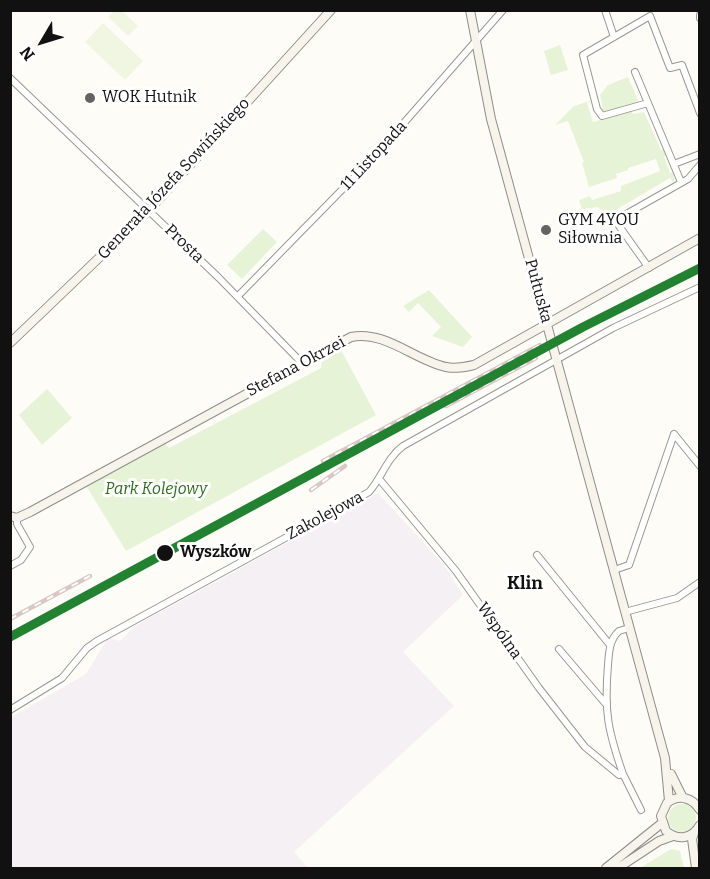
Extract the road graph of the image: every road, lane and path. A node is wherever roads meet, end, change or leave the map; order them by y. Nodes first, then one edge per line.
1 (331, 10) edge
2 (470, 10) edge
3 (503, 10) edge
4 (605, 10) edge
5 (649, 14) edge
6 (614, 37) junction
7 (476, 44) junction
8 (635, 72) dead end
9 (10, 78) edge
10 (648, 103) junction
11 (699, 113) edge
12 (699, 154) edge
13 (674, 164) junction
14 (699, 165) edge
15 (681, 182) junction
16 (149, 210) junction
17 (699, 238) edge
18 (649, 268) junction
19 (699, 287) edge
20 (238, 296) junction
21 (548, 325) junction
22 (10, 343) edge
23 (555, 361) junction
24 (302, 363) junction
25 (699, 466) edge
26 (380, 480) junction
27 (14, 517) edge
28 (537, 555) dead end
29 (10, 566) edge
30 (614, 570) junction
31 (699, 582) edge
32 (625, 612) junction
33 (629, 628) junction
34 (610, 645) junction
35 (559, 649) dead end
36 (604, 703) junction
37 (10, 710) edge
38 (665, 758) junction
39 (623, 774) junction
40 (699, 796) edge
41 (686, 799) junction
42 (669, 801) junction
43 (641, 810) dead end
44 (699, 810) edge
45 (662, 823) junction
46 (699, 825) edge
47 (694, 833) junction
48 (676, 837) junction
49 (606, 868) edge
50 (618, 868) edge
51 (696, 868) edge

1 - 16 street, Generała Józefa Sowińskiego
2 - 7 street, Pułtuska
3 - 7 street, 11 Listopada
4 - 6 street
5 - 6 street
5 - 11 street
6 - 10 street
7 - 20 street, 11 Listopada
7 - 21 street, Pułtuska
8 - 10 street
9 - 16 street, Prosta
10 - 13 street
12 - 13 street
13 - 15 street
14 - 15 street
15 - 18 street
16 - 20 street, Prosta
16 - 22 street, Generała Józefa Sowińskiego
17 - 18 street, Stefana Okrzei
18 - 21 street, Stefana Okrzei
19 - 23 street, Zakolejowa
20 - 24 street, Prosta
21 - 23 street, Pułtuska
21 - 24 street, Stefana Okrzei
23 - 26 street, Zakolejowa
23 - 30 street, Pułtuska
24 - 27 street, Stefana Okrzei
25 - 30 street
26 - 37 street, Zakolejowa
26 - 39 street, Wspólna
27 - 29 street, Stefana Okrzei
28 - 34 street
30 - 32 street, Pułtuska
31 - 32 street
32 - 33 street, Pułtuska
33 - 34 street
33 - 38 street, Pułtuska
34 - 36 street
35 - 36 street
36 - 39 street
38 - 41 street, Pułtuska
38 - 42 street, Pułtuska
39 - 43 street
40 - 41 street
41 - 42 street
41 - 44 street, Pułtuska
42 - 45 street
45 - 48 street
45 - 49 street
46 - 47 street
47 - 48 street
47 - 51 street
48 - 50 street
48 - 51 street

